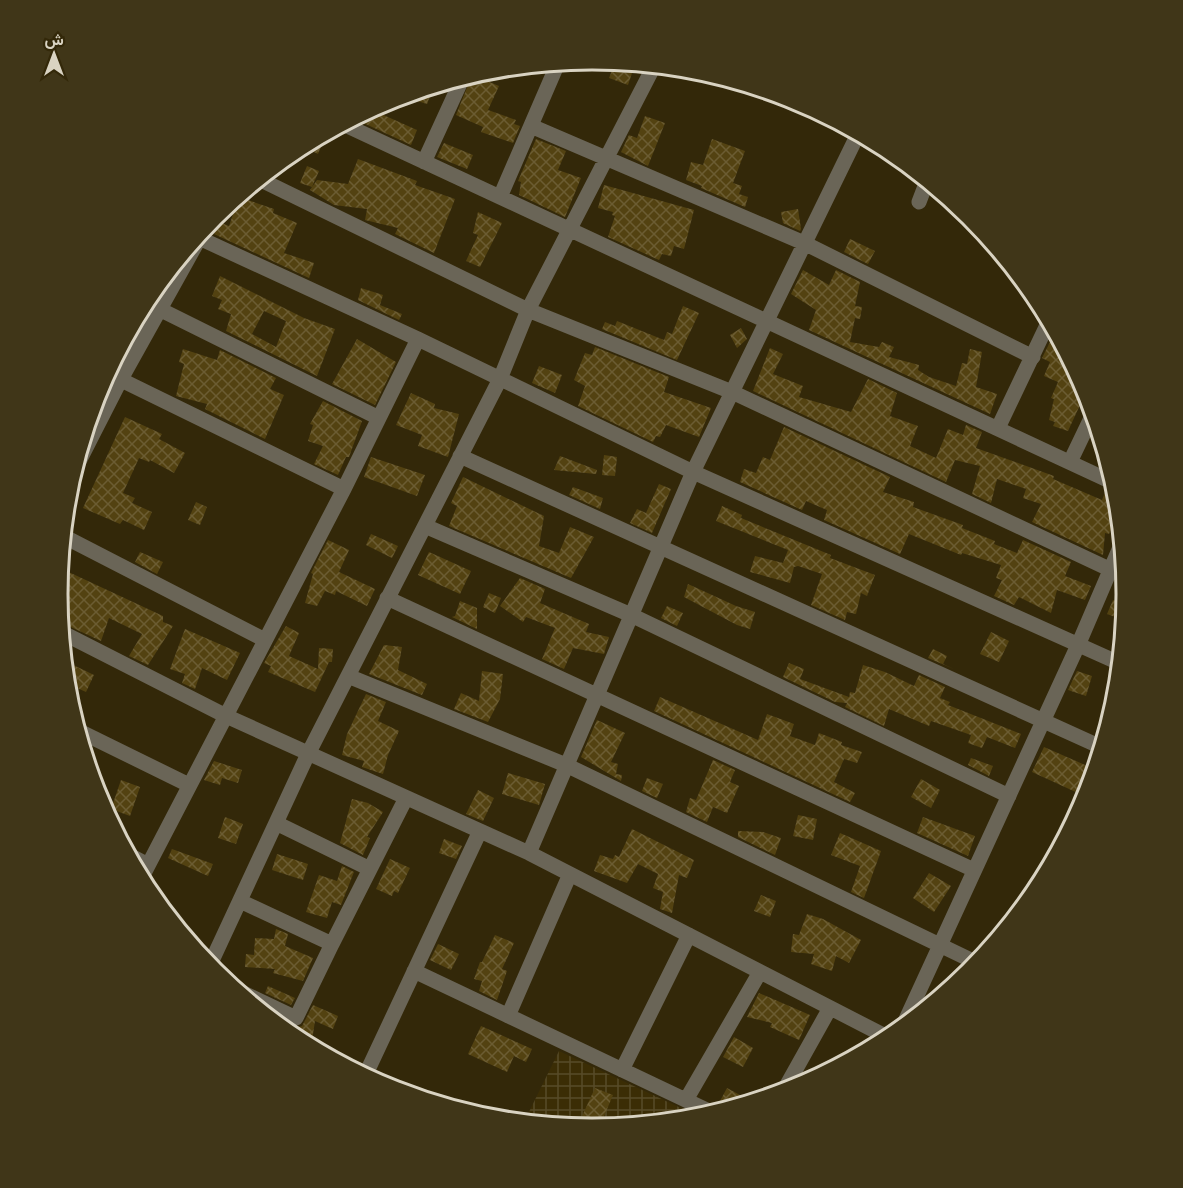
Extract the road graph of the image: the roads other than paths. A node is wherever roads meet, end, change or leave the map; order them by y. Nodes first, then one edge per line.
1 (554, 71) edge
2 (650, 73) edge
3 (458, 87) edge
4 (531, 126) junction
5 (354, 127) edge
6 (855, 140) edge
7 (605, 158) junction
8 (424, 162) junction
9 (267, 183) edge
10 (924, 189) edge
11 (500, 197) junction
12 (919, 202) dead end
13 (569, 229) junction
14 (205, 241) edge
15 (804, 243) junction
16 (182, 268) edge
17 (154, 306) edge
18 (160, 309) junction
19 (528, 310) junction
20 (767, 319) junction
21 (1044, 331) edge
22 (418, 339) junction
23 (1033, 357) junction
24 (115, 377) edge
25 (500, 379) junction
26 (121, 380) junction
27 (732, 392) junction
28 (379, 418) junction
29 (1088, 425) edge
30 (998, 428) junction
31 (91, 437) edge
32 (460, 456) junction
33 (1070, 462) junction
34 (693, 472) junction
35 (1102, 478) edge
36 (344, 489) junction
37 (424, 526) junction
38 (71, 540) edge
39 (661, 546) junction
40 (1115, 572) edge
41 (1115, 577) edge
42 (387, 598) junction
43 (631, 615) junction
44 (70, 636) edge
45 (265, 640) junction
46 (1079, 644) junction
47 (1111, 659) edge
48 (348, 676) junction
49 (597, 695) junction
50 (226, 716) junction
51 (1044, 720) junction
52 (86, 735) edge
53 (1094, 744) edge
54 (308, 754) junction
55 (566, 765) junction
56 (189, 786) junction
57 (1008, 796) junction
58 (406, 798) junction
59 (276, 823) junction
60 (480, 831) junction
61 (529, 853) junction
62 (141, 862) edge
63 (148, 865) junction
64 (146, 869) edge
65 (370, 869) junction
66 (974, 870) junction
67 (570, 874) junction
68 (240, 901) junction
69 (689, 935) junction
70 (332, 944) junction
71 (939, 945) junction
72 (214, 957) edge
73 (968, 959) edge
74 (414, 971) junction
75 (760, 972) junction
76 (263, 1002) edge
77 (830, 1008) junction
78 (910, 1010) edge
79 (508, 1016) junction
80 (879, 1033) edge
81 (369, 1068) edge
82 (622, 1070) junction
83 (791, 1079) edge
84 (686, 1100) junction
85 (700, 1107) edge

1 - 4 street
2 - 7 street
3 - 8 street
4 - 7 street
4 - 11 street
5 - 8 street
6 - 15 street
7 - 13 street
7 - 15 street
8 - 11 street
9 - 19 street
10 - 12 street
11 - 13 street
13 - 19 street
13 - 20 street
14 - 22 street
15 - 20 street
15 - 23 street
16 - 18 street
17 - 18 street
18 - 26 street
18 - 28 street
19 - 25 street
19 - 27 street
20 - 27 street
20 - 30 street
21 - 23 street
22 - 25 street
22 - 28 street
23 - 30 street
24 - 26 street
25 - 32 street
25 - 34 street
26 - 31 street
26 - 36 street
27 - 34 street
27 - 40 street
28 - 36 street
29 - 33 street
30 - 33 street
32 - 37 street
32 - 39 street
33 - 35 street
34 - 39 street
34 - 46 street
36 - 45 street
37 - 42 street
37 - 43 street
38 - 45 street
39 - 43 street
39 - 51 street
41 - 46 street
42 - 48 street
42 - 49 street
43 - 49 street
43 - 57 street
44 - 50 street
45 - 50 street
46 - 47 street
46 - 51 street
48 - 54 street
48 - 55 street
49 - 55 street
49 - 66 street
50 - 54 street
50 - 56 street
51 - 53 street
51 - 57 street
52 - 56 street
54 - 58 street
54 - 59 street
55 - 61 street
55 - 71 street
56 - 63 street
57 - 66 street
58 - 60 street
58 - 65 street
59 - 65 street
59 - 68 street
60 - 61 street
60 - 74 street
61 - 67 street
62 - 63 street
63 - 64 street
65 - 70 street
66 - 71 street
67 - 69 street
67 - 79 street
68 - 70 street
68 - 72 street
69 - 75 street
69 - 82 street
70 - 76 street
71 - 73 street
71 - 78 street
74 - 79 street
74 - 81 street
75 - 77 street
75 - 84 street
77 - 80 street
77 - 83 street
79 - 82 street
82 - 84 street
84 - 85 street

